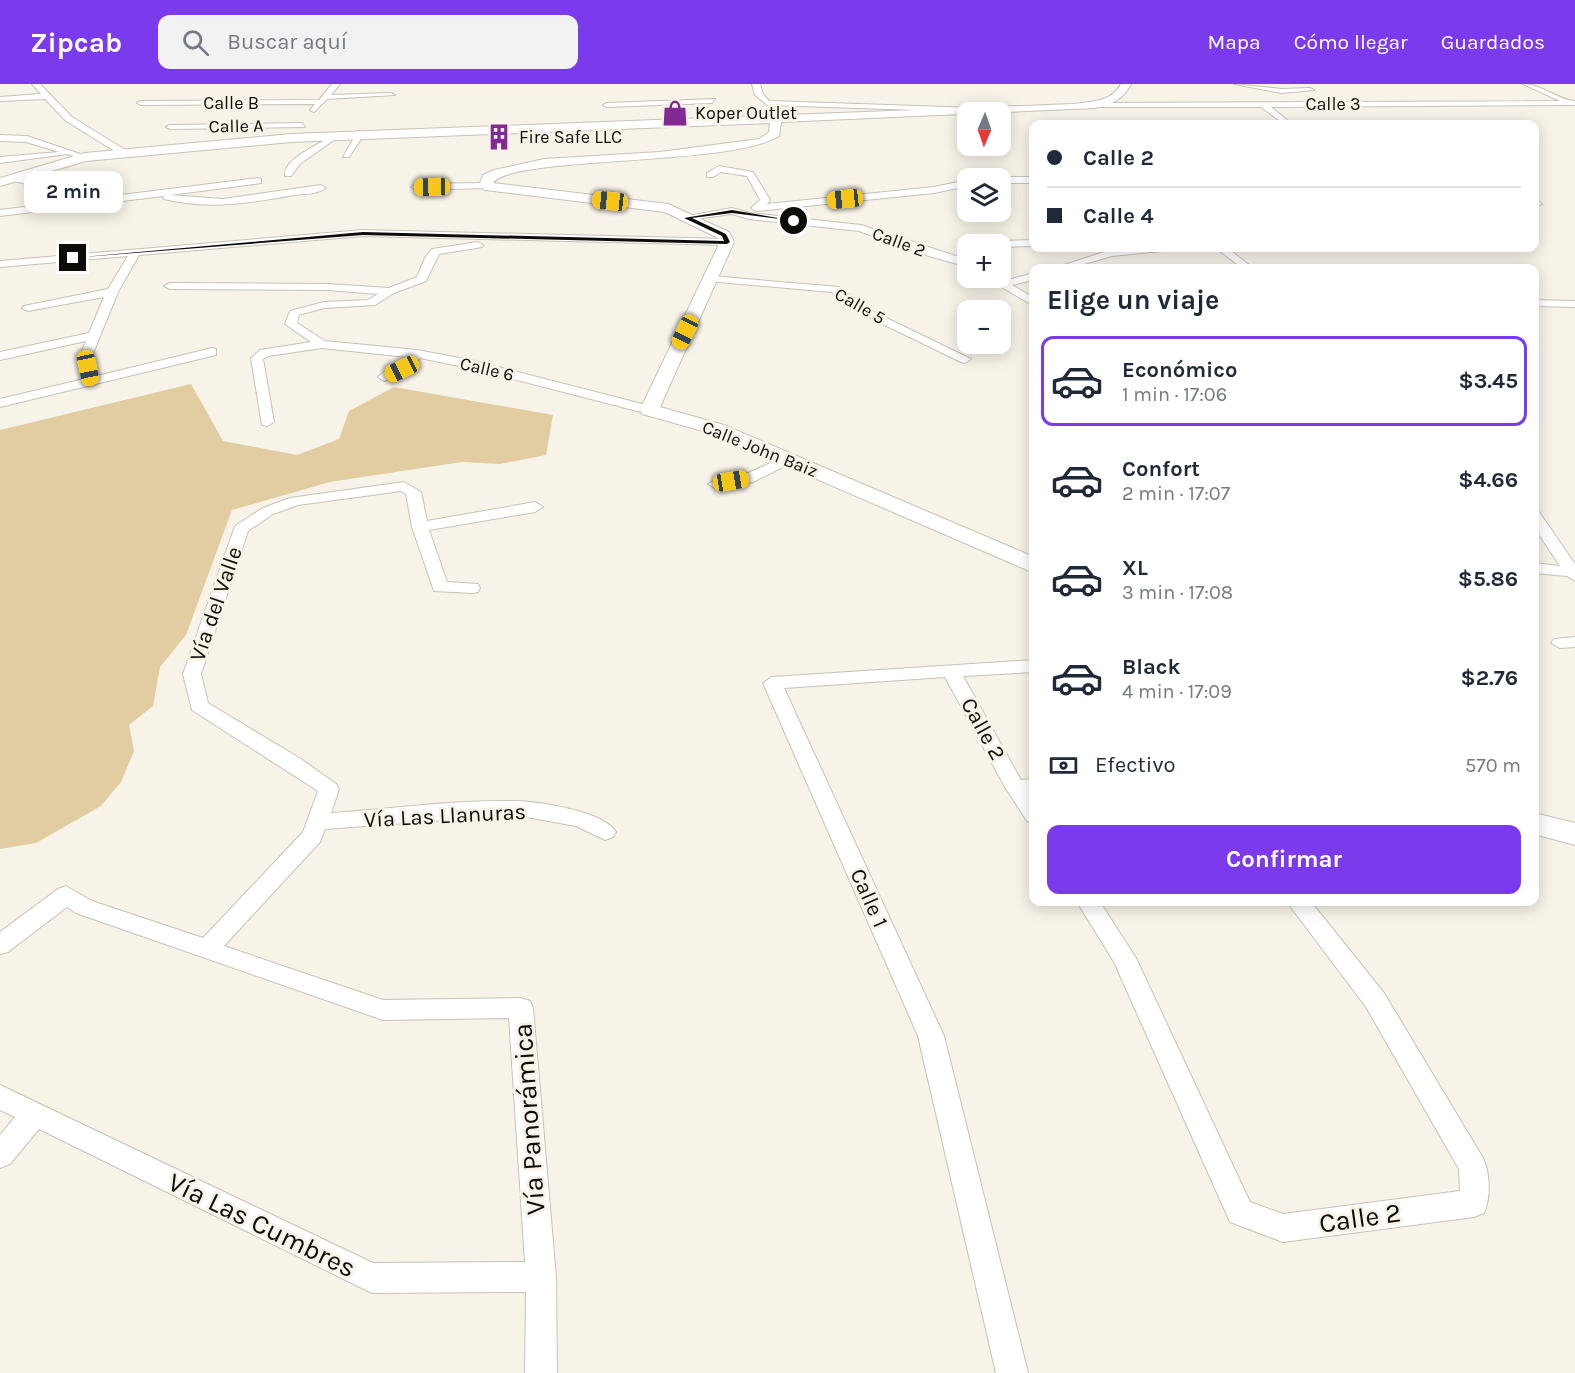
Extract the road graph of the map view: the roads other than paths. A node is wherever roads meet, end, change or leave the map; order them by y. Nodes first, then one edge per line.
1 (36, 84) edge
2 (336, 84) edge
3 (756, 84) edge
4 (1126, 84) edge
5 (1238, 84) edge
6 (1527, 84) edge
7 (1310, 90) dead end
8 (49, 96) junction
9 (391, 96) dead end
10 (0, 99) edge
11 (323, 100) junction
12 (712, 101) dead end
13 (141, 104) dead end
14 (1574, 104) edge
15 (607, 105) dead end
16 (1094, 105) junction
17 (1264, 105) junction
18 (957, 109) edge
19 (1011, 109) edge
20 (957, 111) edge
21 (776, 119) junction
22 (1283, 120) edge
23 (302, 125) junction
24 (170, 127) dead end
25 (361, 133) junction
26 (337, 135) junction
27 (0, 138) edge
28 (291, 138) junction
29 (124, 153) junction
30 (69, 154) junction
31 (346, 155) dead end
32 (85, 157) junction
33 (0, 160) edge
34 (288, 174) dead end
35 (710, 175) dead end
36 (12, 178) junction
37 (1011, 180) edge
38 (1029, 180) edge
39 (258, 181) dead end
40 (0, 182) edge
41 (957, 185) edge
42 (485, 186) junction
43 (416, 187) dead end
44 (321, 188) dead end
45 (95, 189) dead end
46 (156, 194) junction
47 (758, 208) junction
48 (732, 211) junction
49 (0, 213) edge
50 (687, 218) junction
51 (506, 237) junction
52 (727, 242) junction
53 (1029, 243) edge
54 (1011, 244) edge
55 (1121, 252) edge
56 (1226, 252) edge
57 (135, 253) junction
58 (957, 260) edge
59 (0, 264) edge
60 (1074, 264) edge
61 (1243, 264) edge
62 (1029, 277) edge
63 (711, 279) junction
64 (1011, 282) edge
65 (170, 286) dead end
66 (1010, 288) edge
67 (390, 291) junction
68 (112, 292) junction
69 (1029, 300) edge
70 (1539, 303) edge
71 (1575, 304) edge
72 (28, 308) dead end
73 (95, 335) junction
74 (322, 344) junction
75 (212, 352) dead end
76 (417, 354) junction
77 (3, 355) edge
78 (965, 359) dead end
79 (384, 377) dead end
80 (91, 380) junction
81 (0, 403) edge
82 (649, 410) junction
83 (267, 422) dead end
84 (788, 459) junction
85 (715, 484) dead end
86 (535, 507) dead end
87 (1539, 522) edge
88 (420, 527) junction
89 (1029, 564) edge
90 (1539, 569) edge
91 (1574, 574) edge
92 (472, 588) dead end
93 (1029, 666) edge
94 (951, 671) junction
95 (1024, 786) edge
96 (1029, 801) edge
97 (317, 822) junction
98 (1539, 824) edge
99 (605, 832) dead end
100 (1575, 834) edge
101 (1091, 906) edge
102 (1301, 906) edge
103 (0, 945) edge
104 (208, 948) junction
105 (0, 1097) edge
106 (33, 1115) junction
107 (0, 1155) edge
108 (541, 1277) junction
109 (541, 1373) edge
110 (1012, 1373) edge

1 - 8 street
2 - 11 street
3 - 18 street
4 - 16 street
5 - 7 street
6 - 14 street
8 - 10 street
8 - 29 street
9 - 11 street, Calle B
11 - 13 street, Calle B
11 - 23 street
12 - 15 street
14 - 17 street, Calle 3
16 - 17 street, Calle 3
16 - 19 street
17 - 22 street
20 - 21 street
21 - 25 street
21 - 42 street
23 - 24 street, Calle A
23 - 28 street
25 - 26 street
25 - 31 street
26 - 28 street
26 - 34 street
27 - 30 street
28 - 29 street
29 - 32 street
30 - 32 street
30 - 33 street
32 - 36 street
35 - 47 street
36 - 40 street
36 - 45 street
37 - 38 street
39 - 46 street
41 - 47 street
42 - 43 street
42 - 50 street
44 - 46 street
46 - 49 street
47 - 48 street
48 - 50 street, Calle 2
48 - 58 street, Calle 2
50 - 52 street
51 - 52 street
51 - 57 street
51 - 67 street, Calle 6
52 - 63 street
53 - 54 street
55 - 60 street
56 - 61 street
57 - 59 street
57 - 68 street
62 - 64 street
63 - 78 street, Calle 5
63 - 82 street
65 - 67 street
66 - 69 street
67 - 74 street, Calle 6
68 - 72 street
68 - 73 street
70 - 71 street
73 - 77 street
73 - 80 street
74 - 76 street, Calle 6
74 - 83 street, Calle 6
75 - 80 street
76 - 79 street
76 - 82 street, Calle 6
80 - 81 street
82 - 84 street, Calle John Baiz
84 - 85 street
84 - 89 street, Calle John Baiz
86 - 88 street
87 - 91 street
88 - 92 street, Vía del Valle
88 - 97 street, Vía del Valle
90 - 91 street
93 - 94 street, Calle 1
94 - 95 street, Calle 2
94 - 110 street, Calle 1
95 - 96 street, Calle 2
97 - 99 street, Vía Las Llanuras
97 - 104 street, Vía del Valle
98 - 100 street
101 - 102 street, Calle 2
103 - 104 street
104 - 108 street, Vía Panorámica
105 - 106 street, Vía Las Cumbres
106 - 107 street
106 - 108 street, Vía Las Cumbres
108 - 109 street, Vía Panorámica

